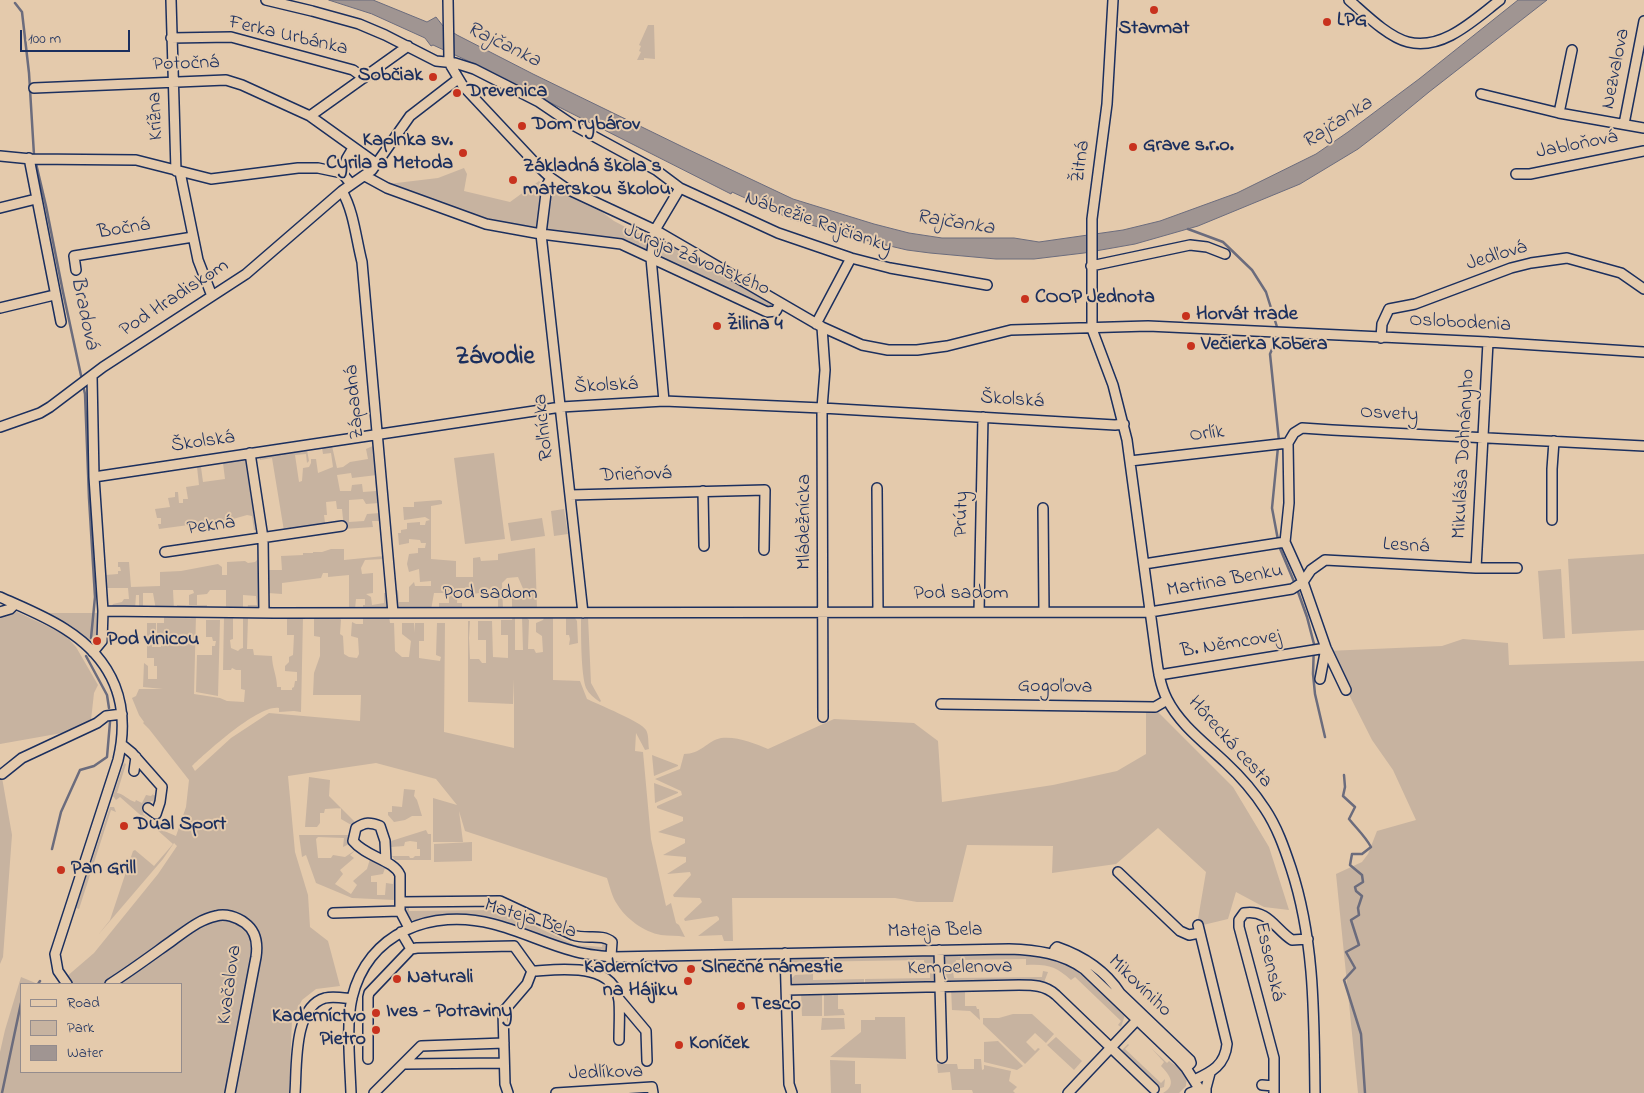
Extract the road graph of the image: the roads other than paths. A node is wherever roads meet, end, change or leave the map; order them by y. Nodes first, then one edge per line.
1 (171, 0) edge
2 (266, 0) edge
3 (448, 0) edge
4 (1113, 0) edge
5 (1349, 0) edge
6 (1500, 0) edge
7 (1644, 21) edge
8 (172, 38) junction
9 (408, 46) junction
10 (1572, 50) dead end
11 (449, 60) junction
12 (364, 78) junction
13 (458, 78) junction
14 (173, 82) junction
15 (34, 88) dead end
16 (1480, 94) dead end
17 (1559, 113) junction
18 (310, 116) junction
19 (1624, 124) junction
20 (1644, 128) edge
21 (353, 148) junction
22 (1644, 150) edge
23 (0, 156) edge
24 (32, 159) junction
25 (377, 164) junction
26 (178, 171) junction
27 (342, 173) junction
28 (1516, 174) dead end
29 (365, 176) junction
30 (551, 178) junction
31 (351, 184) junction
32 (680, 188) junction
33 (342, 191) junction
34 (36, 199) junction
35 (0, 208) edge
36 (655, 230) junction
37 (541, 234) junction
38 (193, 237) junction
39 (1225, 254) dead end
40 (651, 258) junction
41 (851, 258) junction
42 (1091, 262) junction
43 (76, 270) dead end
44 (987, 284) dead end
45 (1644, 289) edge
46 (54, 294) junction
47 (212, 296) junction
48 (780, 303) junction
49 (0, 308) edge
50 (60, 322) dead end
51 (819, 326) junction
52 (1092, 329) junction
53 (1277, 332) joint
54 (1381, 338) junction
55 (1488, 342) junction
56 (1644, 352) edge
57 (92, 376) junction
58 (664, 401) junction
59 (561, 407) junction
60 (822, 408) junction
61 (983, 417) junction
62 (1124, 424) junction
63 (0, 427) edge
64 (377, 434) junction
65 (1483, 437) junction
66 (1554, 441) junction
67 (1282, 444) junction
68 (1644, 446) edge
69 (250, 453) junction
70 (1130, 461) junction
71 (94, 477) junction
72 (877, 488) dead end
73 (703, 491) junction
74 (570, 495) junction
75 (1043, 508) dead end
76 (1552, 520) dead end
77 (342, 526) dead end
78 (263, 538) junction
79 (1281, 543) junction
80 (704, 546) dead end
81 (764, 550) dead end
82 (165, 552) dead end
83 (1144, 564) junction
84 (1476, 568) junction
85 (1517, 568) dead end
86 (1298, 586) junction
87 (0, 597) edge
88 (15, 604) junction
89 (103, 611) junction
90 (0, 612) edge
91 (824, 612) junction
92 (878, 612) junction
93 (979, 612) junction
94 (1044, 612) junction
95 (1150, 612) junction
96 (264, 613) junction
97 (393, 613) junction
98 (583, 613) junction
99 (1317, 649) junction
100 (94, 652) junction
101 (1159, 675) junction
102 (1320, 679) dead end
103 (1346, 690) dead end
104 (1168, 700) junction
105 (941, 704) dead end
106 (122, 714) junction
107 (823, 717) dead end
108 (121, 744) junction
109 (136, 757) junction
110 (134, 771) dead end
111 (2, 774) dead end
112 (148, 808) dead end
113 (386, 861) junction
114 (1118, 872) dead end
115 (400, 906) junction
116 (333, 913) dead end
117 (409, 928) junction
118 (401, 932) junction
119 (518, 932) junction
120 (1308, 939) junction
121 (514, 946) junction
122 (411, 949) junction
123 (939, 950) junction
124 (785, 953) junction
125 (611, 956) junction
126 (532, 971) junction
127 (65, 983) edge
128 (111, 983) edge
129 (940, 986) junction
130 (787, 990) junction
131 (352, 999) junction
132 (619, 999) junction
133 (1125, 1003) junction
134 (1137, 1020) junction
135 (619, 1040) dead end
136 (504, 1043) junction
137 (368, 1044) junction
138 (350, 1045) junction
139 (1110, 1047) junction
140 (942, 1058) dead end
141 (368, 1059) dead end
142 (646, 1061) dead end
143 (504, 1063) junction
144 (404, 1064) junction
145 (1186, 1068) junction
146 (1210, 1073) junction
147 (1194, 1080) junction
148 (1262, 1086) dead end
149 (1154, 1089) dead end
150 (1274, 1089) edge
151 (1202, 1092) edge
152 (230, 1093) edge
153 (295, 1093) edge
154 (351, 1093) edge
155 (374, 1093) edge
156 (508, 1093) edge
157 (556, 1093) edge
158 (653, 1093) edge
159 (792, 1093) edge
160 (1068, 1093) edge
161 (1190, 1093) edge
162 (1315, 1093) edge

1 - 8 street, Krížna
2 - 9 street, Nábrežie Rajčianky
3 - 11 street
4 - 42 street, Žitná
5 - 6 street
7 - 19 street, Nezvalova
8 - 12 street, Ferka Urbánka
8 - 14 street, Krížna
9 - 11 street, Nábrežie Rajčianky
9 - 12 street
10 - 17 street, Jabloňová
11 - 13 street, Juraja Závodského
11 - 32 street, Nábrežie Rajčianky
12 - 18 street
13 - 25 street, Pod Hradiskom
13 - 30 street, Juraja Závodského
14 - 15 street, Potočná
14 - 18 street, Potočná
14 - 26 street, Krížna
16 - 17 street, Jabloňová
17 - 19 street, Jabloňová
18 - 21 street, Potočná
19 - 20 street, Jabloňová
21 - 25 street, Potočná
21 - 27 street
22 - 28 street, Jabloňová
23 - 24 street
24 - 26 street
24 - 34 street
25 - 29 street, Pod Hradiskom
26 - 27 street
26 - 38 street, Krížna
27 - 31 street
29 - 31 street, Pod Hradiskom
29 - 37 street, Juraja Závodského
30 - 36 street, Juraja Závodského
30 - 37 street, Roľnícka
31 - 33 street, Pod Hradiskom
32 - 36 street
32 - 41 street, Nábrežie Rajčianky
33 - 47 street, Pod Hradiskom
33 - 64 street, Západná
34 - 35 street
34 - 46 street
36 - 40 street
36 - 48 street, Juraja Závodského
37 - 40 street, Juraja Závodského
37 - 59 street, Roľnícka
38 - 43 street, Bočná
38 - 47 street, Krížna
39 - 42 street
40 - 48 street, Juraja Závodského
40 - 58 street
41 - 44 street, Nábrežie Rajčianky
41 - 51 street
42 - 52 street, Žitná
45 - 54 street, Jedľová
46 - 49 street
46 - 50 street
47 - 57 street, Pod Hradiskom
48 - 51 street, Juraja Závodského
51 - 52 street, Juraja Závodského
51 - 60 street, Mládežnícka
52 - 53 street, Juraja Závodského
52 - 62 street, Hôrecká cesta
53 - 54 street, Oslobodenia
54 - 55 street, Oslobodenia
55 - 56 street, Oslobodenia
55 - 65 street, Mikuláša Dohnányho
57 - 63 street
57 - 71 street
58 - 59 street, Školská
58 - 60 street, Školská
59 - 64 street, Školská
59 - 74 street, Roľnícka
60 - 61 street, Školská
60 - 91 street, Mládežnícka
61 - 62 street, Školská
61 - 93 street, Prúty
62 - 70 street, Hôrecká cesta
64 - 69 street, Školská
64 - 97 street, Západná
65 - 66 street, Osvety
65 - 67 street, Osvety
65 - 84 street, Mikuláša Dohnányho
66 - 68 street, Osvety
66 - 76 street
67 - 70 street, Orlík
67 - 79 street
69 - 71 street, Školská
69 - 78 street, Pekná
70 - 83 street, Hôrecká cesta
71 - 89 street
72 - 92 street
73 - 74 street, Drieňová
73 - 80 street
73 - 81 street, Drieňová
74 - 98 street, Roľnícka
75 - 94 street
77 - 78 street, Pekná
78 - 82 street, Pekná
78 - 96 street, Pekná
79 - 83 street
79 - 86 street
83 - 95 street, Hôrecká cesta
84 - 85 street, Lesná
84 - 86 street, Lesná
86 - 95 street, Martina Benku
86 - 99 street
87 - 88 street
88 - 90 street
88 - 100 street
89 - 96 street, Pod sadom
89 - 100 street
91 - 92 street, Pod sadom
91 - 98 street, Pod sadom
91 - 107 street, Mládežnícka
92 - 93 street, Pod sadom
93 - 94 street, Pod sadom
94 - 95 street, Pod sadom
95 - 101 street, Hôrecká cesta
96 - 97 street, Pod sadom
97 - 98 street, Pod sadom
99 - 101 street, B. Němcovej
99 - 102 street
99 - 103 street
100 - 106 street
101 - 104 street, Hôrecká cesta
104 - 105 street, Gogoľova
104 - 120 street, Hôrecká cesta
106 - 108 street
106 - 111 street
108 - 109 street
108 - 127 street
109 - 110 street
109 - 112 street
113 - 113 street
113 - 115 street
114 - 146 street
115 - 116 street, Mateja Bela
115 - 117 street
115 - 125 street, Mateja Bela
117 - 118 street, Mateja Bela
117 - 119 street, Mateja Bela
118 - 122 street
118 - 131 street, Mateja Bela
119 - 121 street
119 - 125 street, Mateja Bela
120 - 150 street, Essenská
120 - 162 street, Hôrecká cesta
121 - 122 street, Mateja Bela
121 - 126 street, Mateja Bela
122 - 137 street
123 - 124 street, Mateja Bela
123 - 129 street
123 - 133 street, Mateja Bela
124 - 125 street, Mateja Bela
124 - 130 street
126 - 132 street
126 - 136 street
128 - 152 street, Kvačalova
129 - 130 street, Kempelenova
129 - 139 street, Kempelenova
129 - 140 street
130 - 159 street
131 - 138 street, Mateja Bela
131 - 153 street
132 - 135 street, Jedlíkova
132 - 142 street
133 - 134 street, Mateja Bela
133 - 145 street, Mikovíniho
134 - 139 street
134 - 145 street, Mateja Bela
136 - 143 street
136 - 144 street
137 - 138 street
137 - 141 street
138 - 154 street, Mateja Bela
139 - 149 street, Kempelenova
139 - 160 street
143 - 144 street
143 - 156 street
144 - 155 street
145 - 147 street, Mateja Bela
146 - 147 street
146 - 151 street
147 - 151 street, Mateja Bela
148 - 150 street
151 - 161 street
157 - 158 street, Jedlíkova

